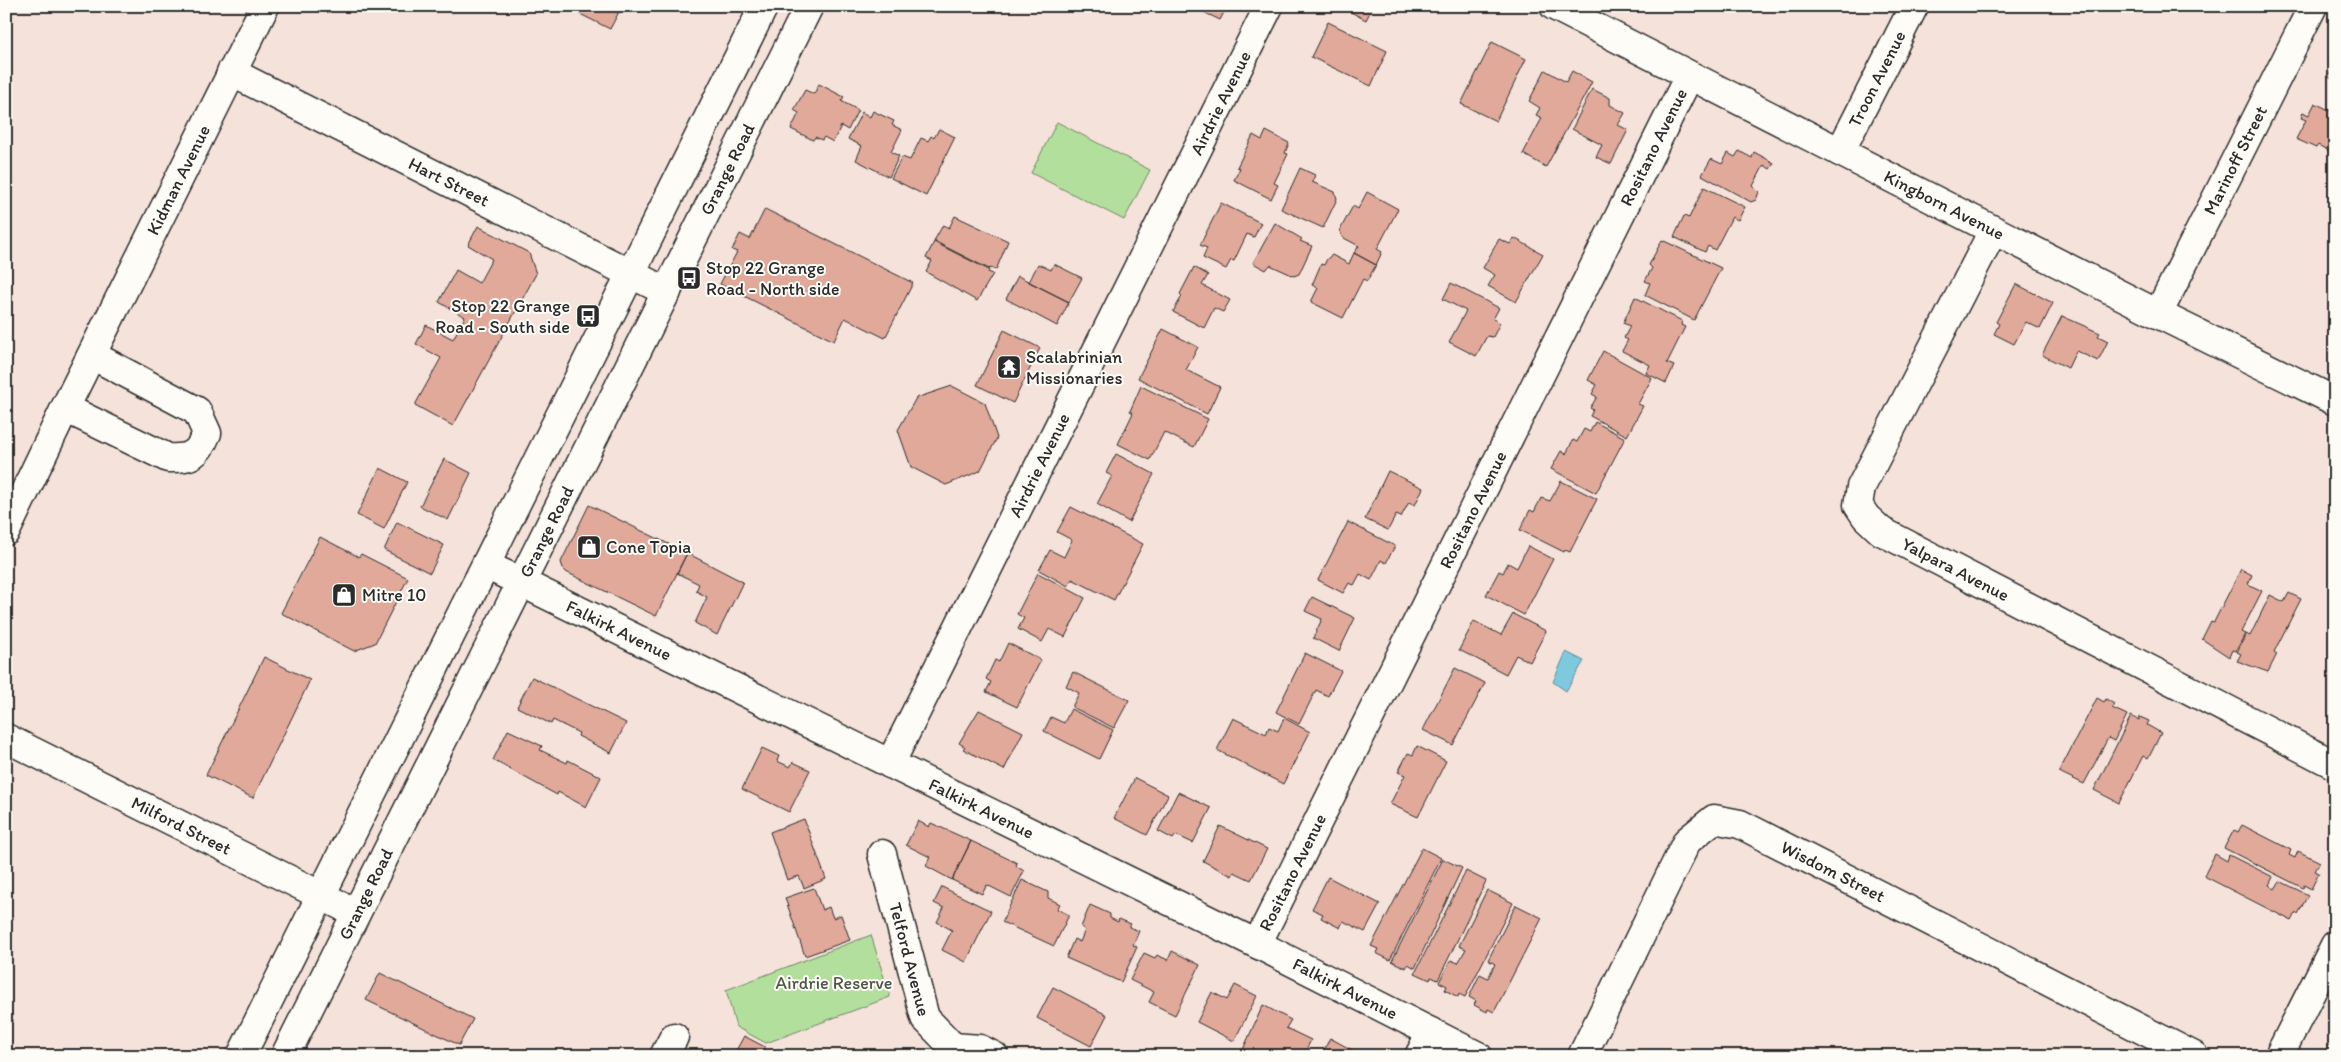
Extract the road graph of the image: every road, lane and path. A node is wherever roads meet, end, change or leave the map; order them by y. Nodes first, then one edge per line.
1 (265, 6) edge
2 (764, 6) edge
3 (809, 6) edge
4 (1269, 6) edge
5 (1554, 6) edge
6 (1914, 6) edge
7 (2313, 6) edge
8 (231, 72) junction
9 (1689, 76) junction
10 (1840, 152) junction
11 (1993, 230) junction
12 (631, 274) junction
13 (667, 292) junction
14 (2158, 314) junction
15 (92, 355) junction
16 (2335, 401) edge
17 (65, 408) junction
18 (6, 531) edge
19 (486, 565) junction
20 (521, 583) junction
21 (6, 738) edge
22 (890, 764) junction
23 (2335, 764) edge
24 (882, 854) dead end
25 (320, 896) junction
26 (356, 913) junction
27 (1257, 944) junction
28 (2335, 945) edge
29 (1425, 1044) edge
30 (953, 1051) edge
31 (241, 1056) edge
32 (285, 1056) edge
33 (994, 1056) edge
34 (1478, 1056) edge
35 (1582, 1056) edge
36 (2194, 1056) edge
37 (2279, 1056) edge

1 - 8 street, Kidman Avenue
2 - 12 street
3 - 13 street, Grange Road
4 - 22 street, Airdrie Avenue
5 - 9 street, Kingborn Avenue
6 - 10 street, Troon Avenue
7 - 14 street, Marinoff Street
8 - 12 street, Hart Street
8 - 15 street, Kidman Avenue
9 - 10 street, Kingborn Avenue
9 - 27 street, Rositano Avenue
10 - 11 street, Kingborn Avenue
11 - 14 street, Kingborn Avenue
11 - 23 street, Yalpara Avenue
12 - 13 street, Hart Street
12 - 19 street
13 - 20 street, Grange Road
14 - 16 street, Kingborn Avenue
15 - 17 street, Kidman Avenue
15 - 17 street
17 - 18 street, Kidman Avenue
19 - 20 street, Falkirk Avenue
19 - 25 street
20 - 22 street, Falkirk Avenue
20 - 26 street, Grange Road
21 - 25 street, Milford Street
22 - 27 street, Falkirk Avenue
24 - 30 street, Telford Avenue
25 - 26 street, Milford Street
25 - 31 street
26 - 32 street, Grange Road
27 - 29 street, Falkirk Avenue
28 - 37 street
29 - 34 street, Falkirk Avenue
30 - 33 street
35 - 36 street, Wisdom Street

